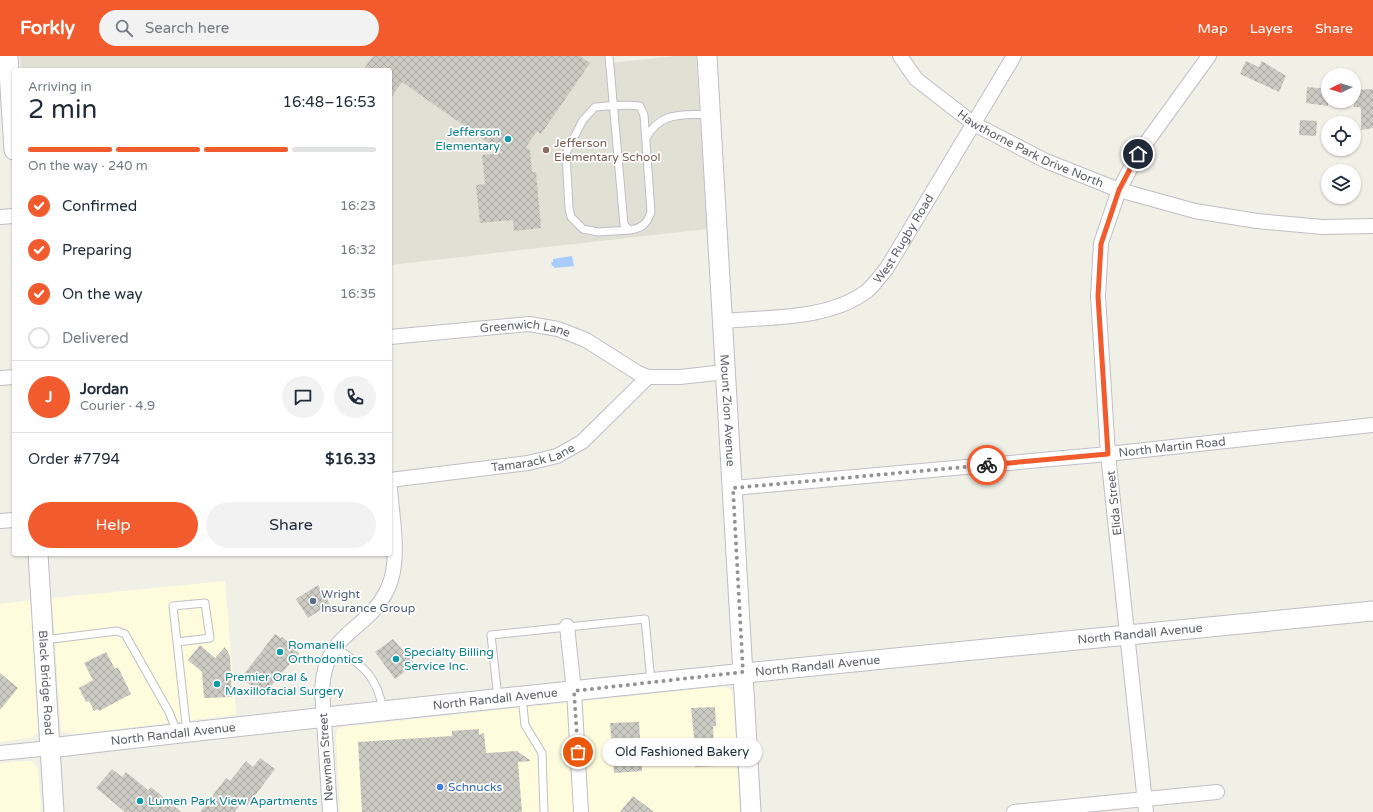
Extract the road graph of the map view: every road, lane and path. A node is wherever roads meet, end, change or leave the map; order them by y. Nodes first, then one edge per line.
1 (8, 56) edge
2 (609, 56) edge
3 (707, 56) edge
4 (900, 56) edge
5 (1014, 56) edge
6 (1209, 56) edge
7 (612, 106) junction
8 (711, 114) junction
9 (12, 119) edge
10 (974, 124) junction
11 (646, 138) junction
12 (1119, 190) junction
13 (12, 216) edge
14 (0, 217) edge
15 (1373, 226) edge
16 (630, 230) junction
17 (722, 321) junction
18 (392, 337) edge
19 (725, 372) junction
20 (12, 377) edge
21 (648, 377) junction
22 (0, 378) edge
23 (1373, 424) edge
24 (1108, 454) junction
25 (392, 480) edge
26 (733, 488) junction
27 (392, 516) edge
28 (12, 520) edge
29 (0, 521) edge
30 (38, 556) edge
31 (1373, 611) edge
32 (567, 626) junction
33 (1128, 635) junction
34 (44, 640) junction
35 (177, 642) junction
36 (335, 646) junction
37 (743, 672) junction
38 (651, 682) junction
39 (574, 691) junction
40 (522, 696) junction
41 (498, 699) junction
42 (383, 711) junction
43 (324, 717) junction
44 (182, 733) junction
45 (50, 748) junction
46 (0, 753) edge
47 (1217, 792) dead end
48 (1146, 806) edge
49 (54, 812) edge
50 (330, 812) edge
51 (544, 812) edge
52 (581, 812) edge
53 (751, 812) edge
54 (1014, 812) edge

1 - 9 street
2 - 7 lane
3 - 8 street, Mount Zion Avenue
4 - 10 street, Hawthorne Park Drive North
5 - 10 street, West Rugby Road
6 - 12 street, Elida Street
7 - 11 lane
7 - 16 lane
7 - 16 lane
8 - 11 lane
8 - 17 street, Mount Zion Avenue
10 - 12 street, Hawthorne Park Drive North
10 - 17 street, West Rugby Road
11 - 16 lane
12 - 15 street, Hawthorne Park Drive North
12 - 24 street, Elida Street
13 - 14 street
17 - 19 street, Mount Zion Avenue
18 - 21 street, Greenwich Lane
19 - 21 street
19 - 26 street, Mount Zion Avenue
20 - 22 street
21 - 25 street, Tamarack Lane
23 - 24 street, North Martin Road
24 - 26 street, North Martin Road
24 - 33 street, Elida Street
26 - 37 street, Mount Zion Avenue
27 - 36 street, Newman Street
28 - 29 street
30 - 34 street, Black Bridge Road
31 - 33 street, North Randall Avenue
32 - 38 lane
32 - 39 street
32 - 41 lane
33 - 37 street, North Randall Avenue
33 - 48 street, Elida Street
34 - 44 lane
34 - 45 street, Black Bridge Road
35 - 35 lane
35 - 44 lane
36 - 42 lane
36 - 43 street, Newman Street
37 - 38 street, North Randall Avenue
37 - 53 street, Mount Zion Avenue
38 - 39 street, North Randall Avenue
39 - 40 street, North Randall Avenue
39 - 52 street
40 - 41 street, North Randall Avenue
40 - 51 lane
41 - 42 street, North Randall Avenue
42 - 43 street, North Randall Avenue
43 - 44 street, North Randall Avenue
43 - 50 street, Newman Street
44 - 45 street, North Randall Avenue
45 - 46 street, North Randall Avenue
45 - 49 street, Black Bridge Road
47 - 48 street
48 - 54 street

